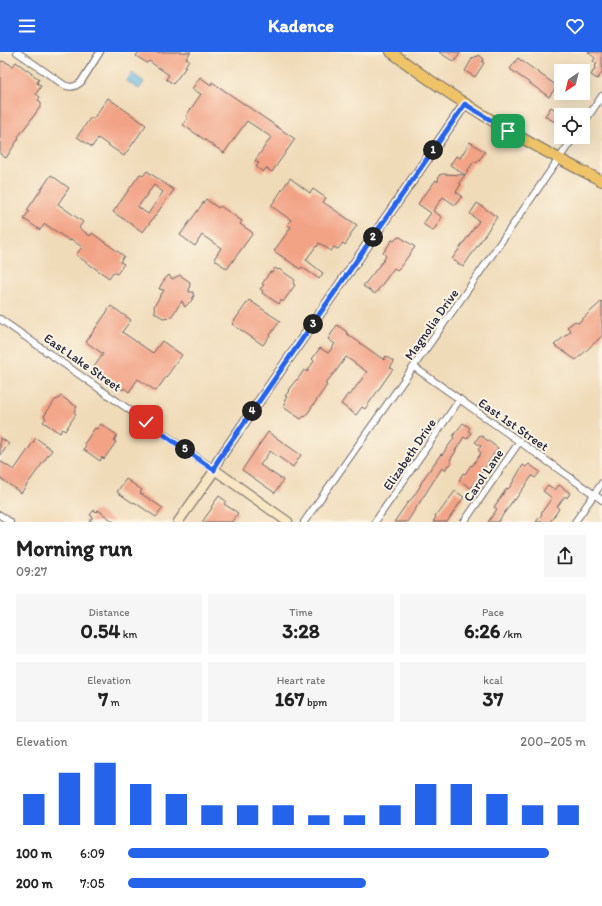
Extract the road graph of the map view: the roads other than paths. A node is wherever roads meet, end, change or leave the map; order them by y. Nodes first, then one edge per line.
1 (17, 52) edge
2 (100, 52) edge
3 (392, 52) edge
4 (602, 96) edge
5 (465, 104) junction
6 (590, 114) edge
7 (569, 144) edge
8 (559, 159) junction
9 (602, 181) edge
10 (0, 319) edge
11 (414, 367) junction
12 (460, 399) junction
13 (520, 441) junction
14 (214, 470) junction
15 (602, 483) edge
16 (594, 494) junction
17 (602, 500) edge
18 (0, 515) edge
19 (10, 522) edge
20 (178, 522) edge
21 (288, 522) edge
22 (304, 522) edge
23 (376, 522) edge
24 (464, 522) edge
25 (575, 522) edge

1 - 2 street
3 - 5 main road
4 - 6 street
5 - 8 main road
5 - 14 street
7 - 8 street, Magnolia Drive
8 - 9 main road
8 - 11 street, Magnolia Drive
10 - 14 street, East Lake Street
11 - 12 street, East 1st Street
11 - 22 street, Magnolia Drive
12 - 13 street, East 1st Street
12 - 23 street, Elizabeth Drive
13 - 16 street, East 1st Street
13 - 24 street, Carol Lane
14 - 20 street
14 - 21 street, East Lake Street
15 - 16 street
16 - 17 street, East 1st Street
16 - 25 street
18 - 19 street

